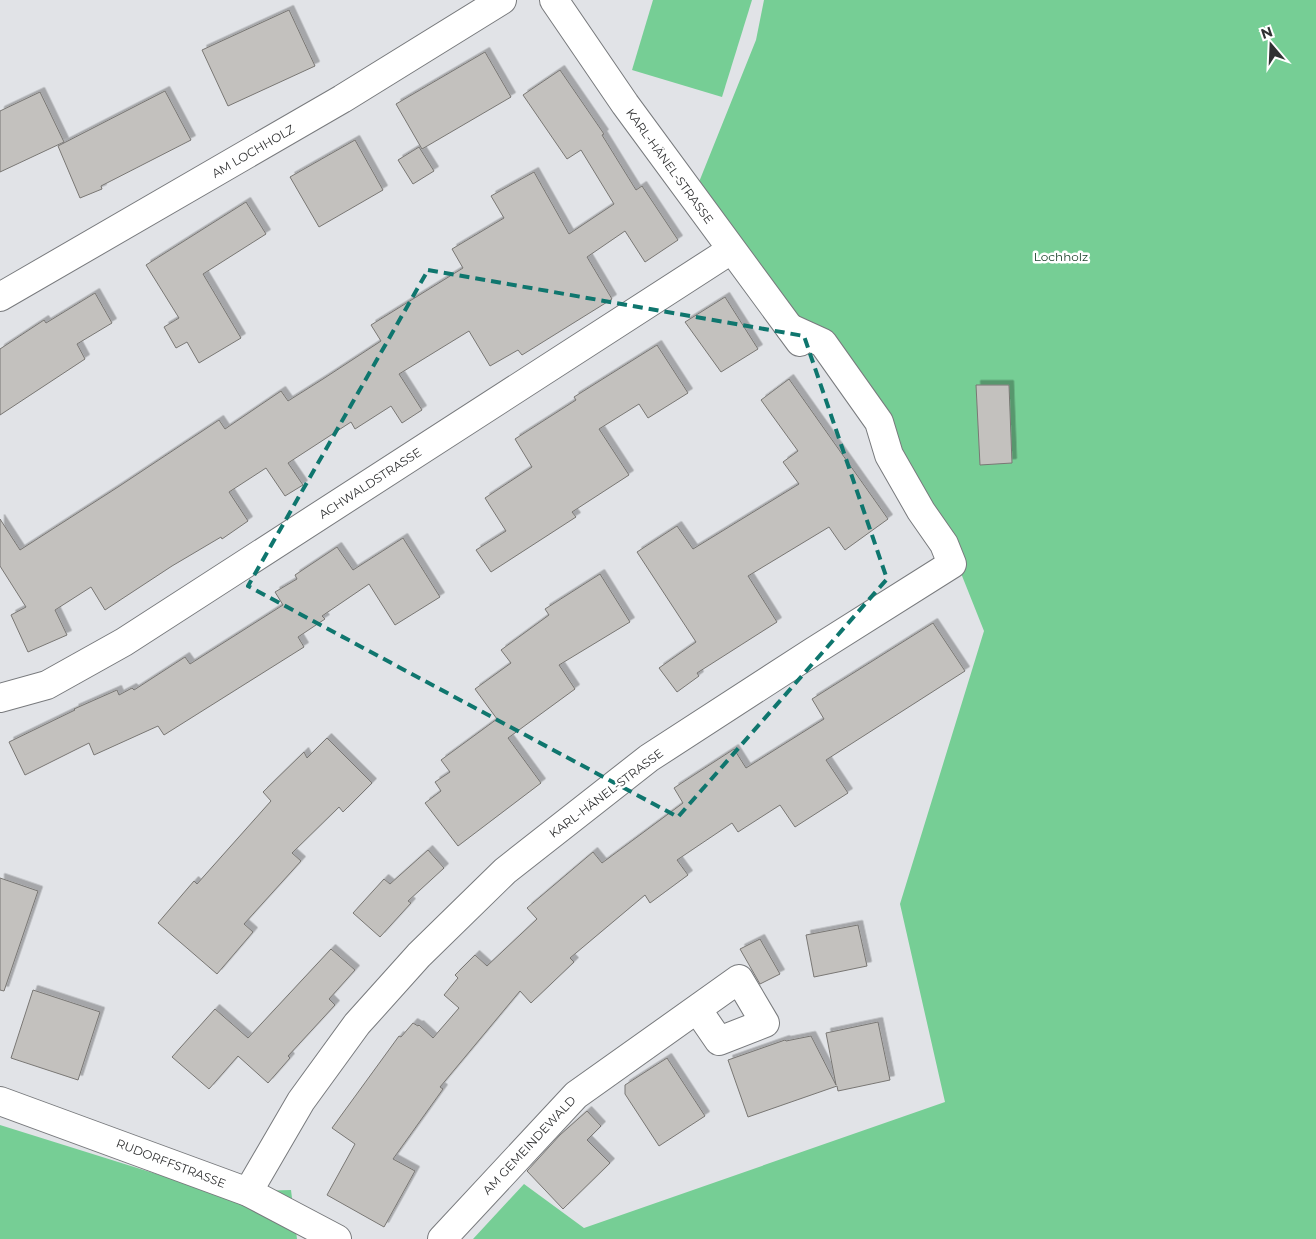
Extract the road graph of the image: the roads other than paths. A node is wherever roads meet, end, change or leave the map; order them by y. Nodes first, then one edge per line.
1 (502, 0) edge
2 (554, 0) edge
3 (731, 250) junction
4 (0, 297) edge
5 (0, 698) edge
6 (697, 1009) dead end
7 (0, 1101) edge
8 (248, 1192) junction
9 (337, 1239) edge
10 (442, 1239) edge

1 - 4 street, AM LOCHHOLZ
2 - 3 street, KARL-HÄNEL-STRASSE
3 - 5 street, ACHWALDSTRASSE
3 - 8 street, KARL-HÄNEL-STRASSE
6 - 10 street, AM GEMEINDEWALD
7 - 8 street, RUDORFFSTRASSE
8 - 9 street, RUDORFFSTRASSE

